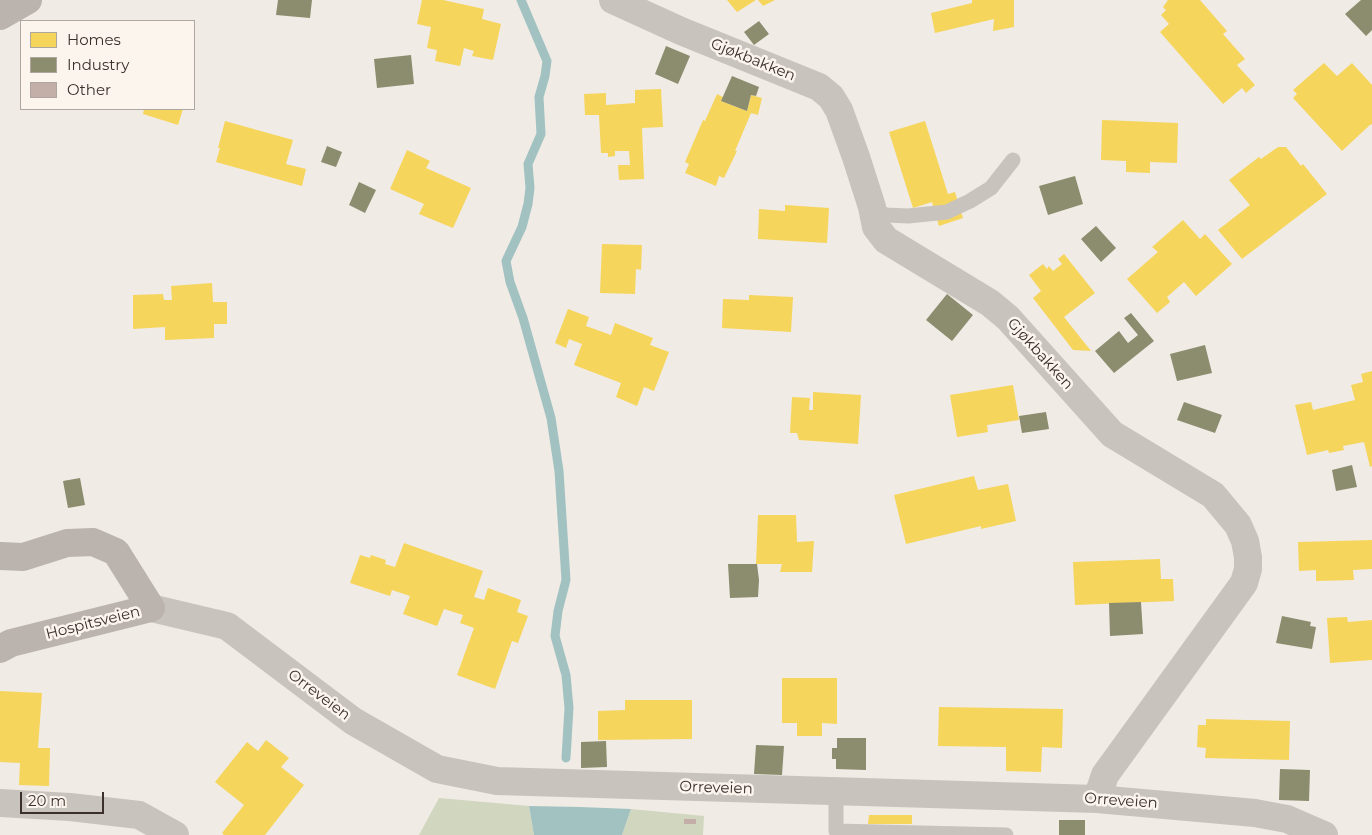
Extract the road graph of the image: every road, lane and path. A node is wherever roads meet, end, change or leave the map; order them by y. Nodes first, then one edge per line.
1 (28, 0) edge
2 (613, 0) edge
3 (0, 16) edge
4 (1013, 160) dead end
5 (870, 208) junction
6 (0, 556) edge
7 (151, 608) junction
8 (0, 649) edge
9 (836, 791) junction
10 (1097, 799) junction
11 (0, 804) edge
12 (175, 835) edge
13 (1006, 835) edge
14 (1324, 835) edge

1 - 3 street
2 - 5 street, Gjøkbakken
4 - 5 lane
5 - 10 street, Gjøkbakken
6 - 7 street, Hospitsveien
7 - 8 street, Hospitsveien
7 - 9 street, Orreveien
9 - 10 street, Orreveien
9 - 13 lane
10 - 14 street, Orreveien
11 - 12 street

